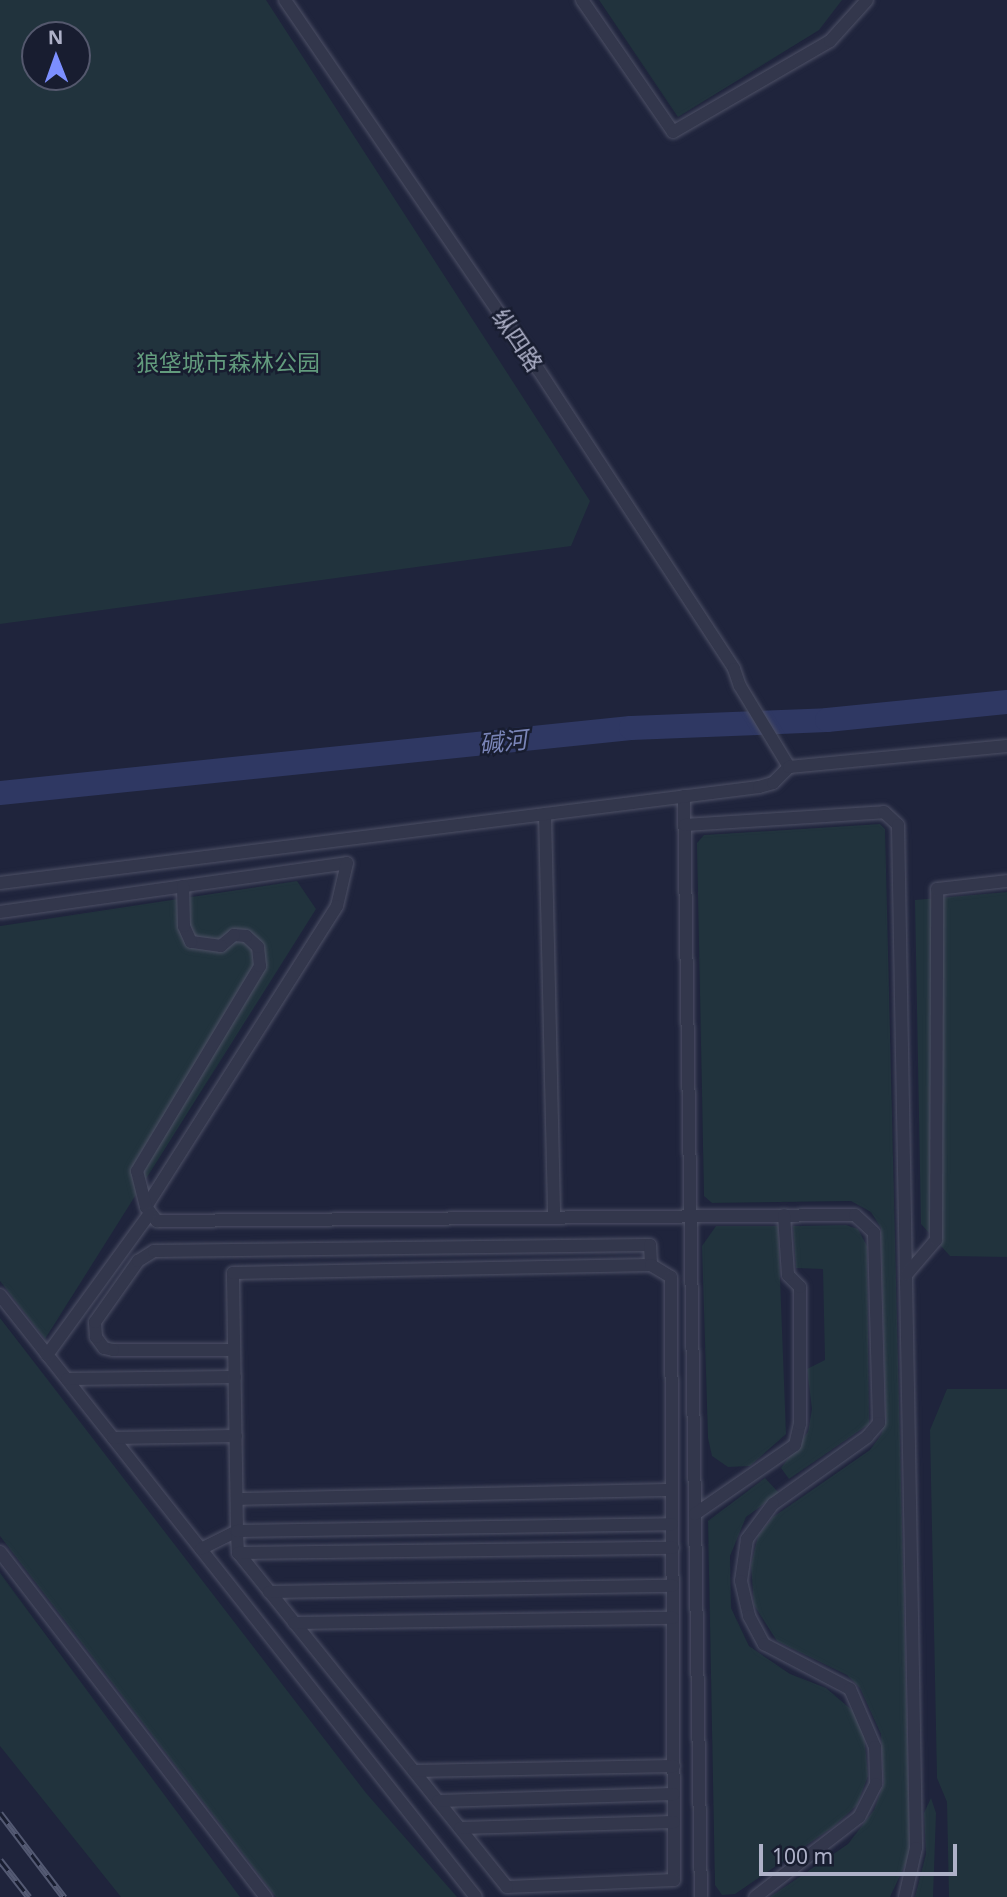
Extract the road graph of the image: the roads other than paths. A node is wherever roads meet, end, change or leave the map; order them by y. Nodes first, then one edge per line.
1 (285, 0) edge
2 (582, 0) edge
3 (867, 0) edge
4 (1007, 746) edge
5 (789, 767) junction
6 (684, 796) junction
7 (545, 814) junction
8 (685, 825) junction
9 (1007, 881) edge
10 (0, 883) edge
11 (183, 886) junction
12 (0, 912) edge
13 (148, 1210) junction
14 (691, 1215) junction
15 (784, 1215) junction
16 (554, 1216) junction
17 (650, 1265) junction
18 (906, 1275) junction
19 (0, 1294) edge
20 (234, 1350) junction
21 (47, 1355) junction
22 (234, 1377) junction
23 (67, 1379) junction
24 (236, 1436) junction
25 (113, 1438) junction
26 (672, 1490) junction
27 (237, 1499) junction
28 (695, 1514) junction
29 (672, 1524) junction
30 (237, 1531) junction
31 (673, 1548) junction
32 (201, 1549) junction
33 (0, 1552) edge
34 (238, 1553) junction
35 (673, 1586) junction
36 (269, 1592) junction
37 (673, 1618) junction
38 (294, 1623) junction
39 (674, 1766) junction
40 (414, 1771) junction
41 (674, 1794) junction
42 (438, 1801) junction
43 (674, 1822) junction
44 (460, 1828) junction
45 (266, 1897) edge
46 (476, 1897) edge
47 (701, 1897) edge
48 (755, 1897) edge
49 (905, 1897) edge

1 - 5 street, 纵四路
2 - 3 street
4 - 5 street
5 - 6 street
6 - 7 street
6 - 8 street
7 - 10 street
7 - 16 street
8 - 14 street
8 - 18 street
9 - 18 street
11 - 12 street
11 - 13 street
11 - 13 street
13 - 16 street
13 - 21 street
14 - 15 street
14 - 16 street
14 - 28 street
15 - 28 street
15 - 48 street
17 - 20 street
17 - 20 street
17 - 26 street
18 - 49 street
19 - 21 street
20 - 22 street
21 - 23 street
22 - 23 street
22 - 24 street
23 - 25 street
24 - 25 street
24 - 27 street
25 - 32 street
26 - 27 street
26 - 29 street
27 - 30 street
28 - 47 street
29 - 30 street
29 - 31 street
30 - 32 street
30 - 34 street
31 - 34 street
31 - 35 street
32 - 46 street
33 - 45 street
34 - 36 street
35 - 36 street
35 - 37 street
36 - 38 street
37 - 38 street
37 - 39 street
38 - 40 street
39 - 40 street
39 - 41 street
40 - 42 street
41 - 42 street
41 - 43 street
42 - 44 street
43 - 44 street
43 - 44 street

